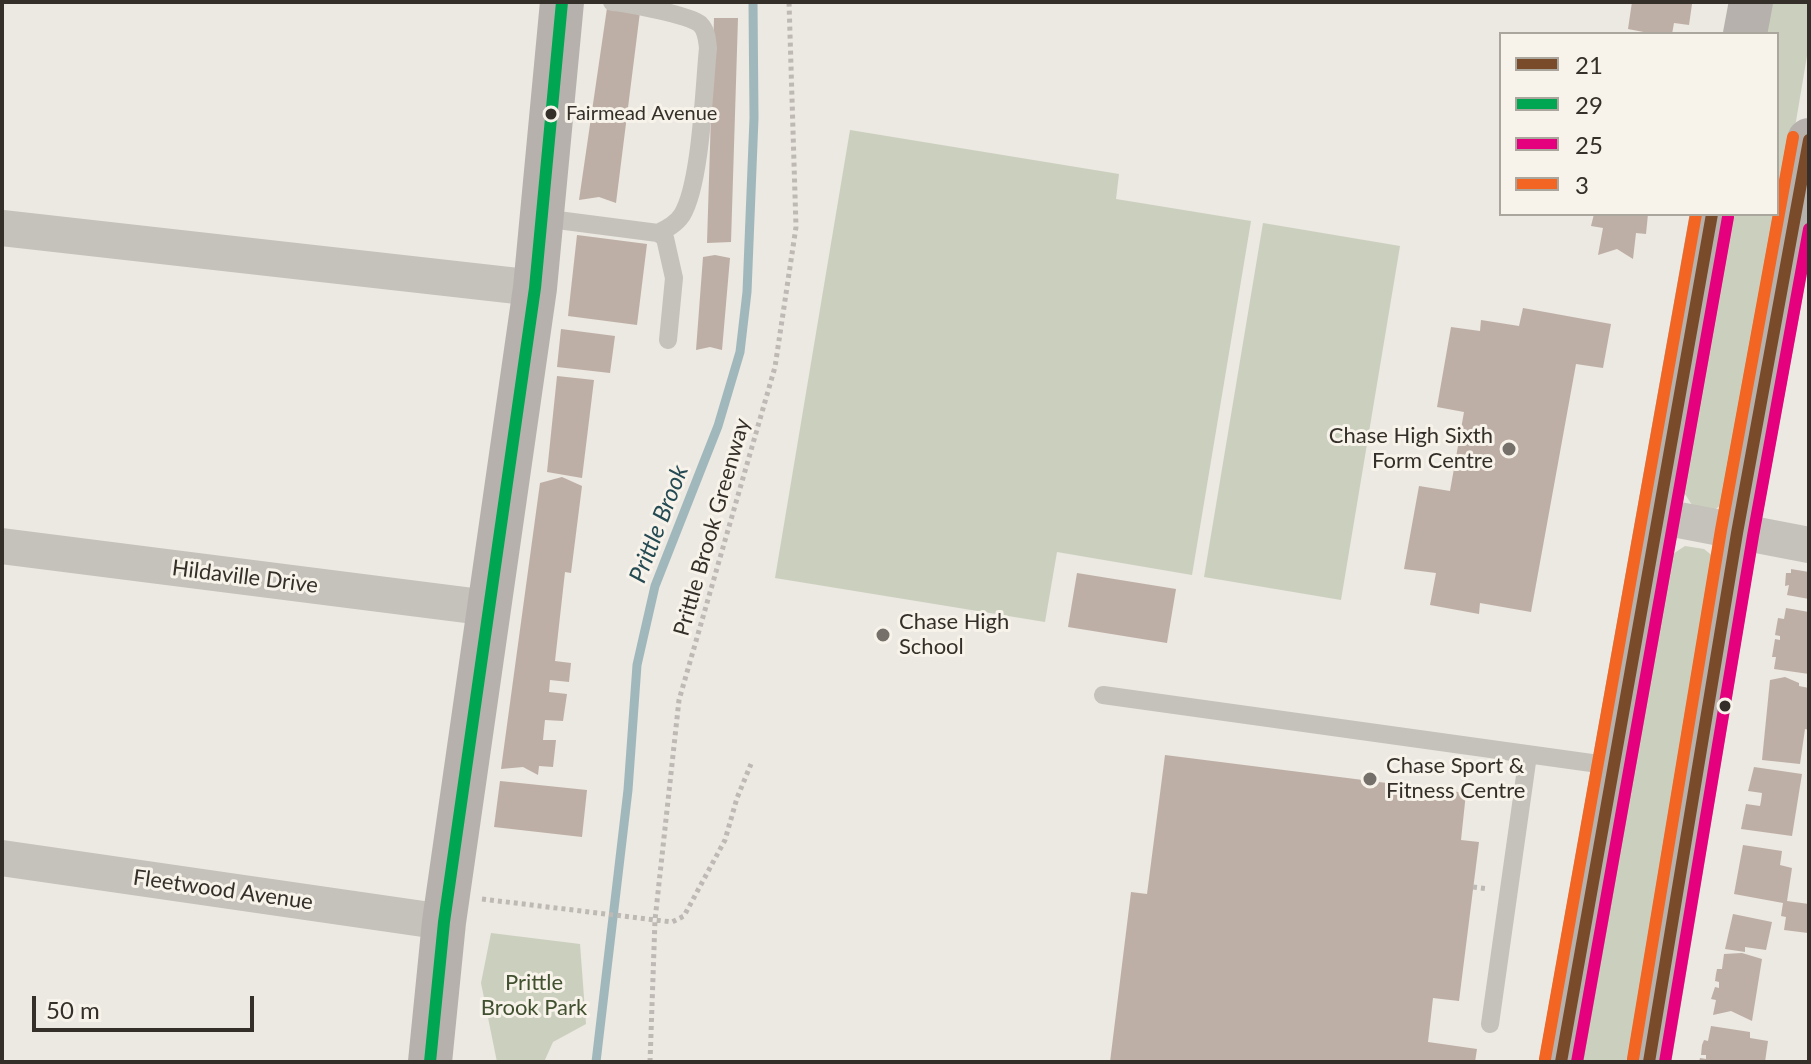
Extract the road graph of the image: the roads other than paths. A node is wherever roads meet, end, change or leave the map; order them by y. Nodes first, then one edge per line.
1 (562, 2) edge
2 (612, 2) edge
3 (1751, 2) edge
4 (1745, 32) edge
5 (1809, 140) edge
6 (1712, 216) edge
7 (542, 218) junction
8 (2, 228) edge
9 (658, 233) junction
10 (535, 288) junction
11 (668, 340) dead end
12 (1658, 516) junction
13 (1737, 533) junction
14 (1809, 545) edge
15 (2, 546) edge
16 (489, 608) junction
17 (1103, 695) dead end
18 (1528, 755) junction
19 (1613, 766) junction
20 (2, 858) edge
21 (461, 910) junction
22 (1490, 1024) dead end
23 (430, 1062) edge
24 (1561, 1062) edge
25 (1649, 1062) edge

1 - 7 street
2 - 9 lane
3 - 4 street
5 - 13 street
6 - 12 street
7 - 9 lane
7 - 10 street
8 - 10 street
9 - 11 lane
10 - 16 street
12 - 13 street
12 - 19 street
13 - 14 street
13 - 25 street
15 - 16 street, Hildaville Drive
16 - 21 street
17 - 18 lane
18 - 19 lane
18 - 22 lane
19 - 24 street
20 - 21 street, Fleetwood Avenue
21 - 23 street

